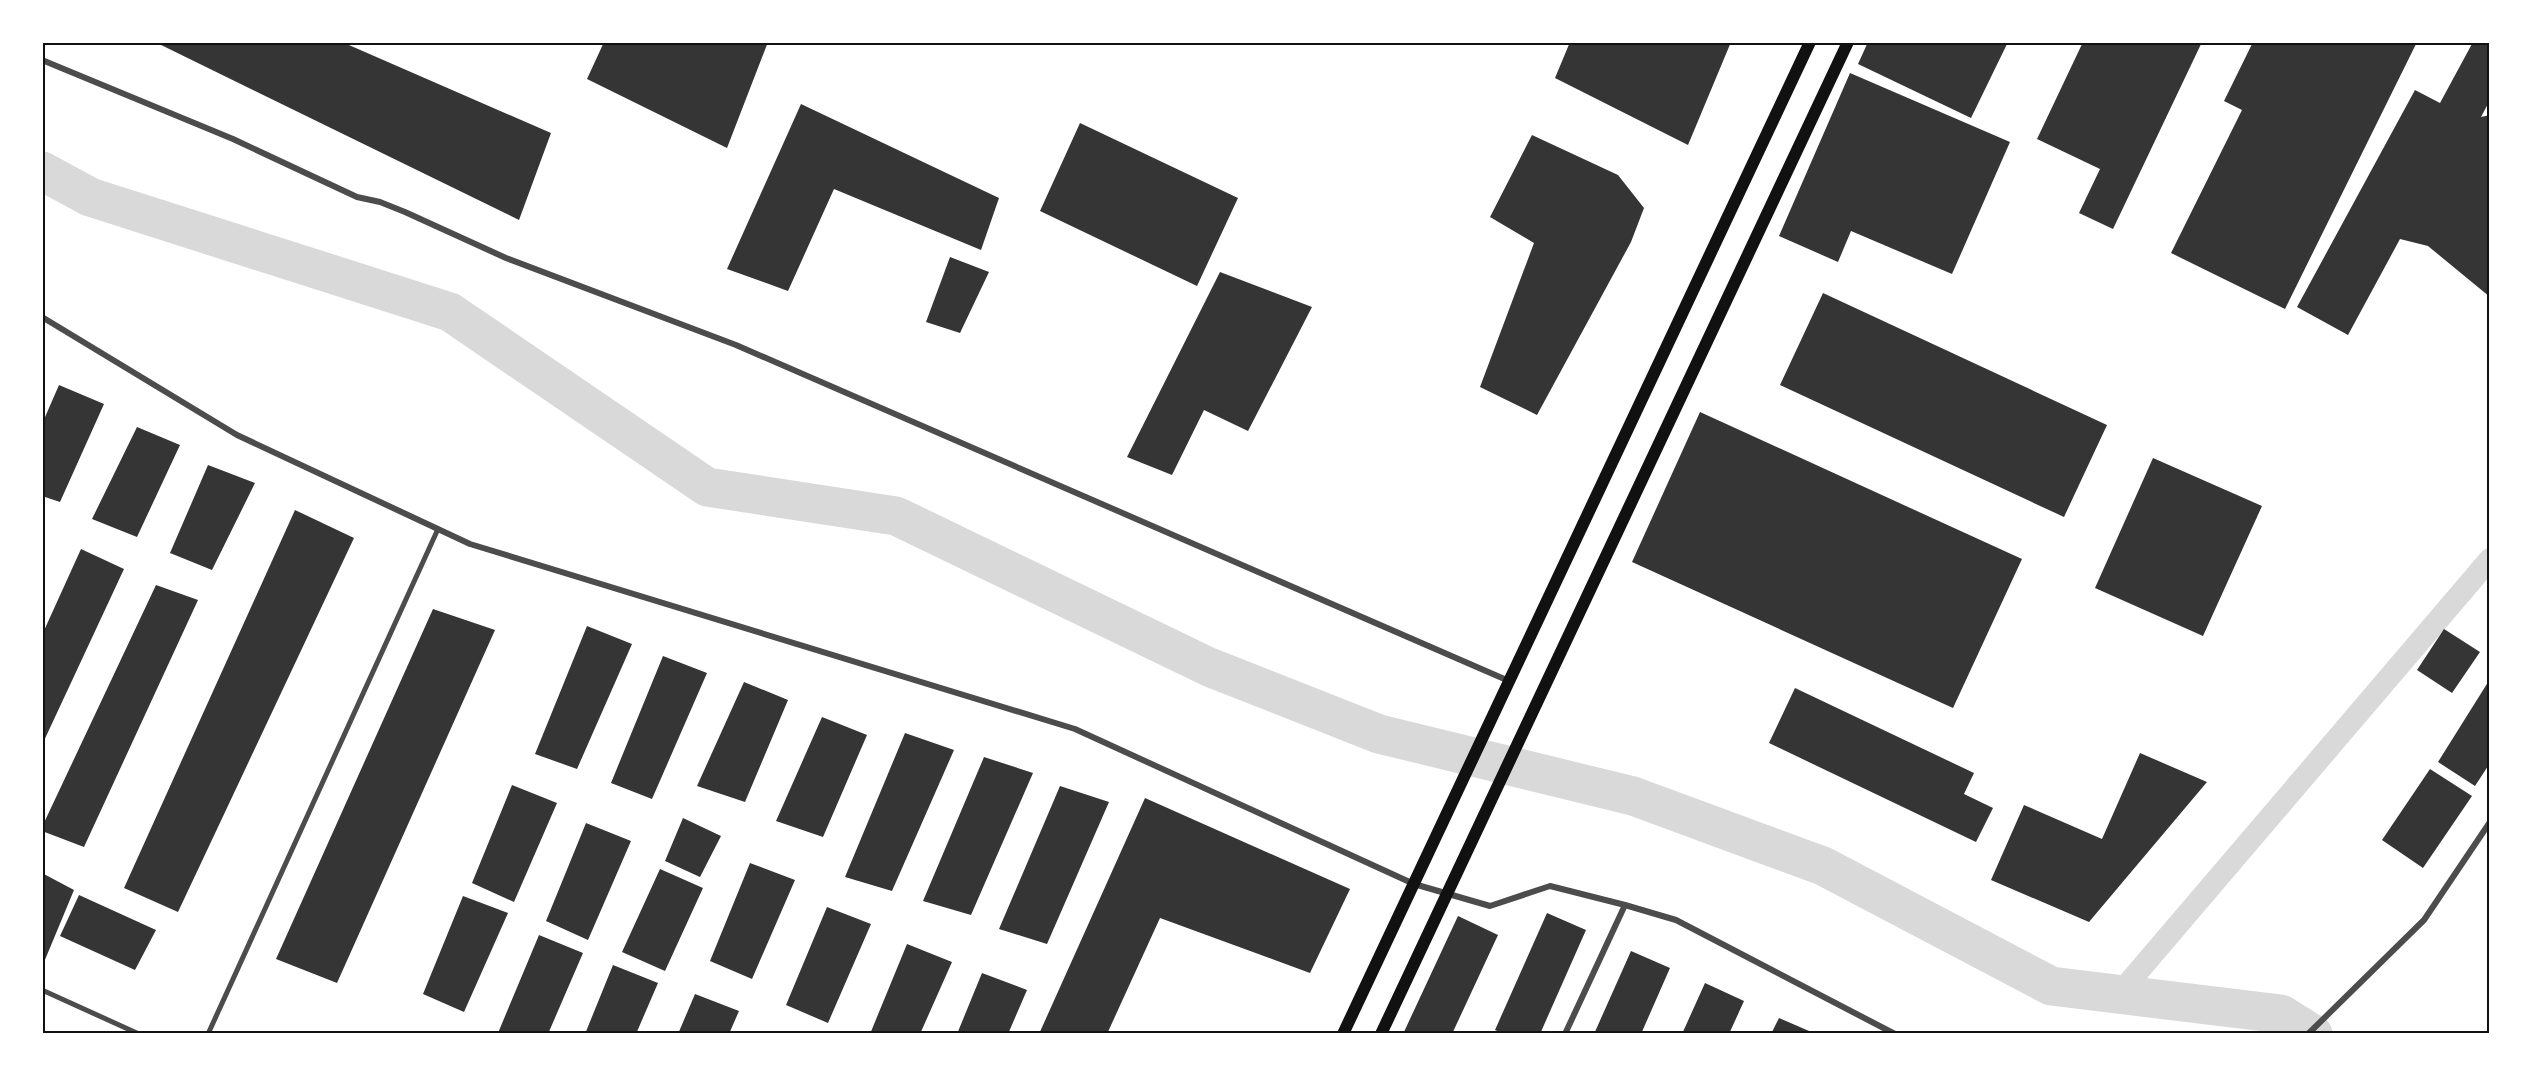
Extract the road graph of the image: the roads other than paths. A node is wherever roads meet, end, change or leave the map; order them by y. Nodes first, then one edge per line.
1 (1810, 42) edge
2 (1848, 42) edge
3 (42, 60) edge
4 (42, 317) edge
5 (438, 529) junction
6 (1510, 682) junction
7 (2490, 822) edge
8 (1414, 884) junction
9 (1449, 893) junction
10 (1625, 904) junction
11 (42, 990) edge
12 (139, 1034) edge
13 (208, 1034) edge
14 (1343, 1034) edge
15 (1381, 1034) edge
16 (1565, 1034) edge
17 (1895, 1034) edge
18 (2308, 1034) edge

1 - 6 main road
2 - 9 main road
3 - 6 street
4 - 5 street
5 - 8 street
5 - 13 street
6 - 8 main road
7 - 18 street
8 - 9 street
8 - 14 main road
9 - 10 street
9 - 15 main road
10 - 16 street
10 - 17 street
11 - 12 street

